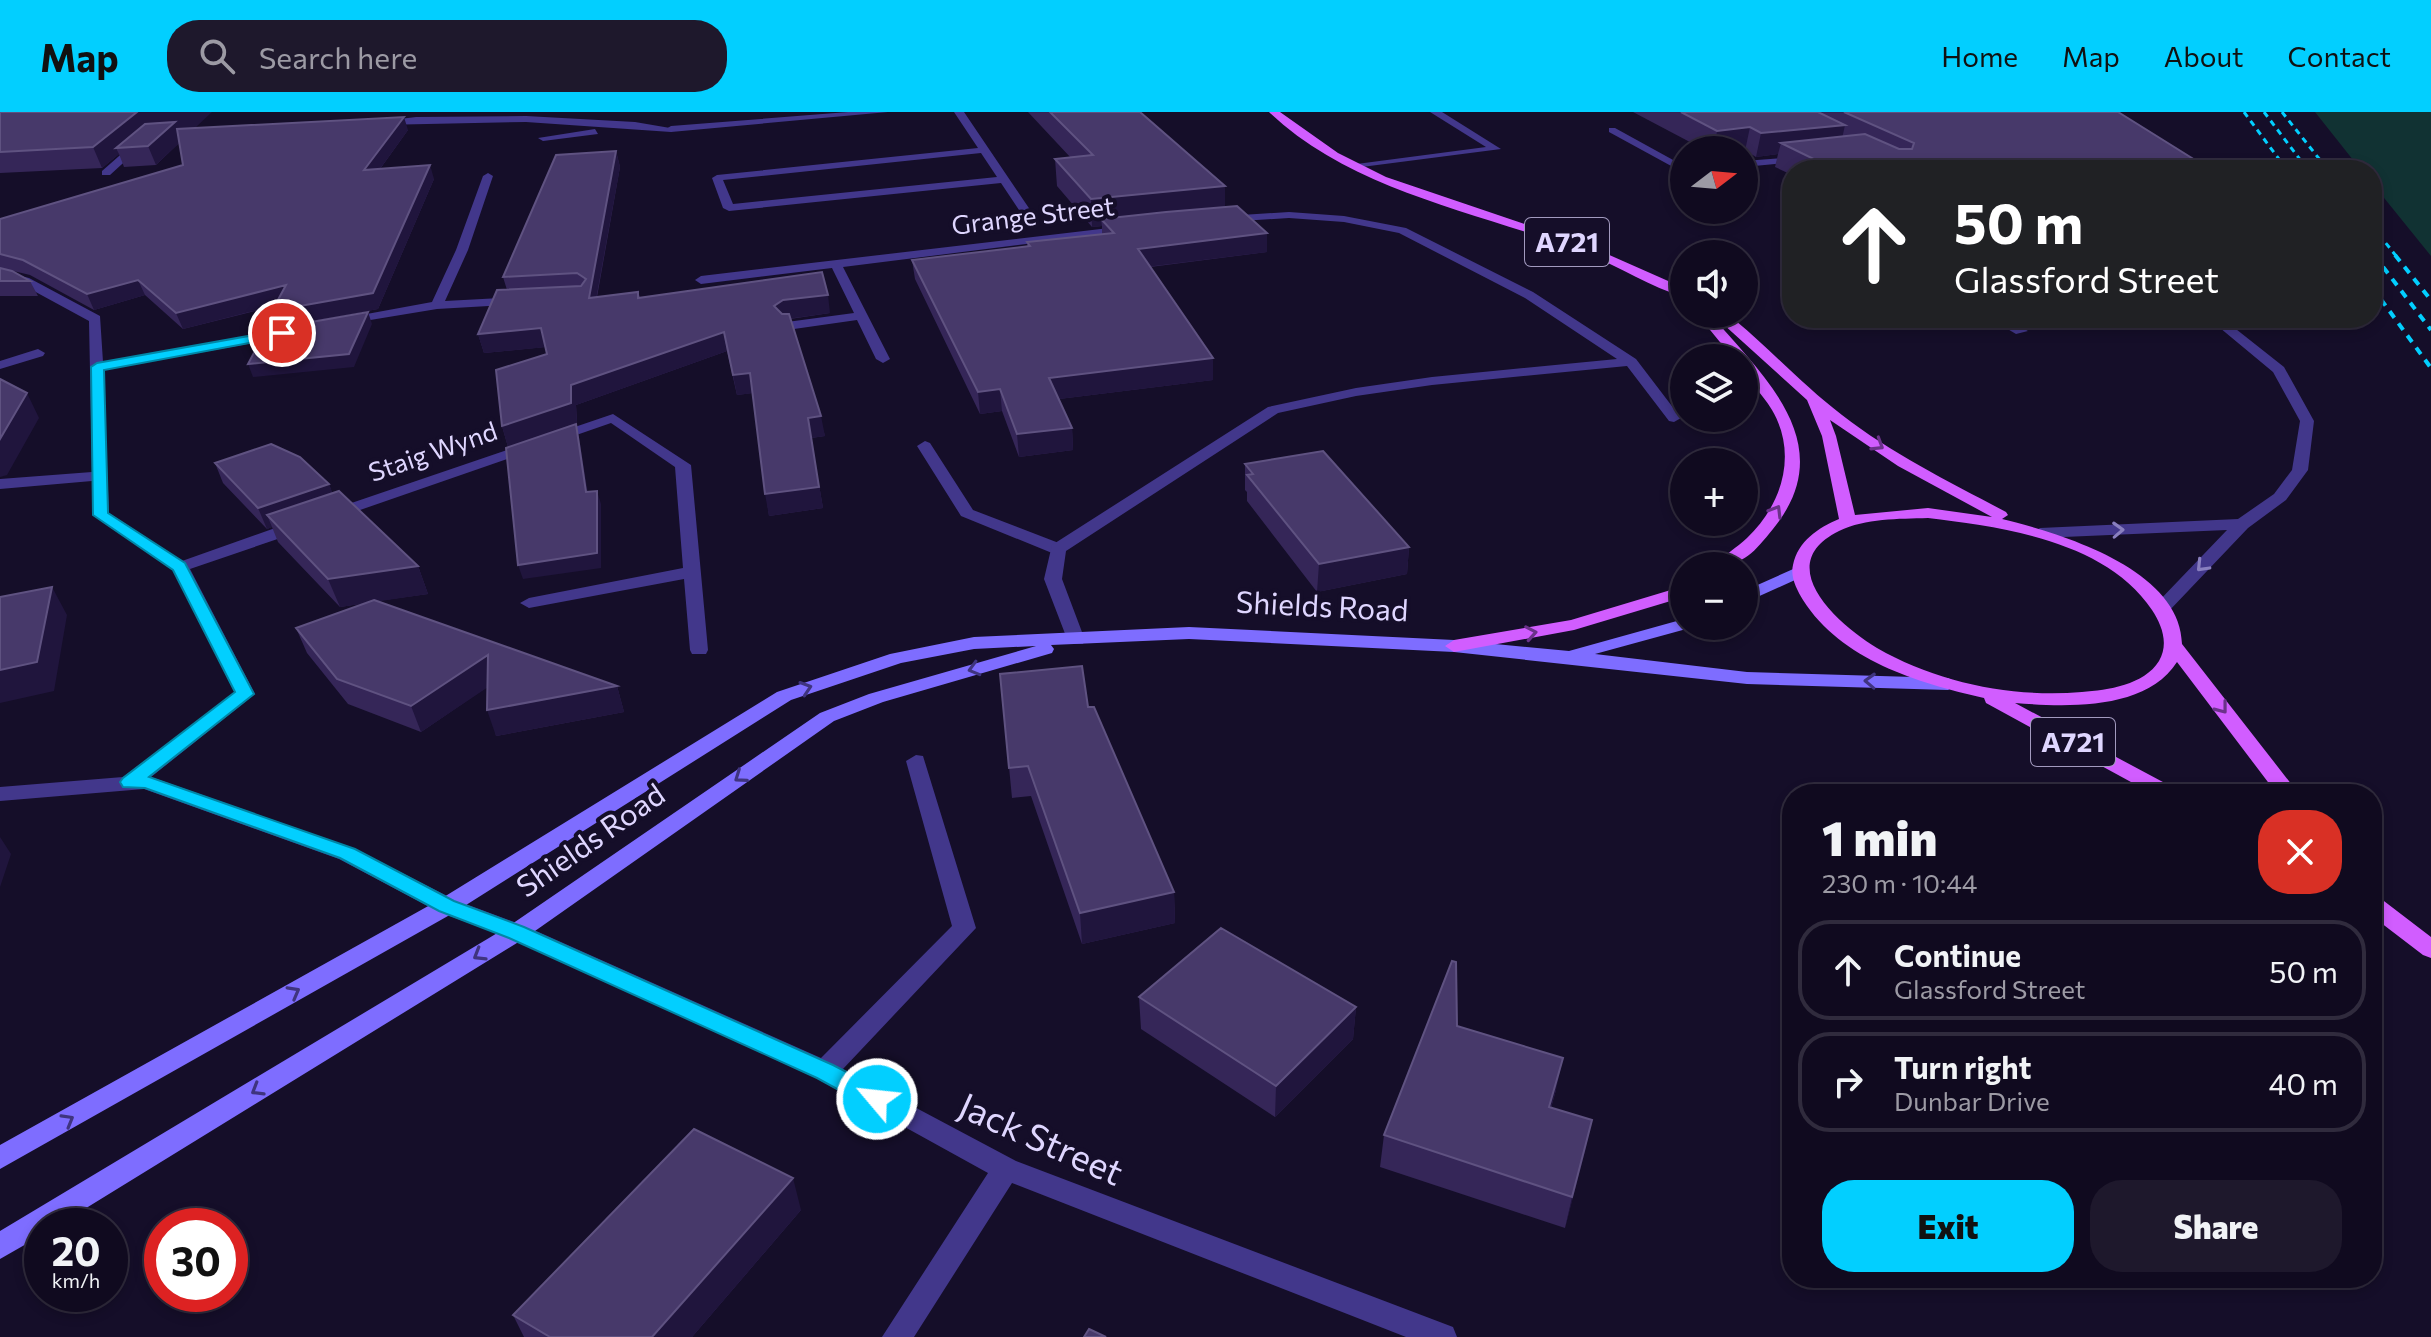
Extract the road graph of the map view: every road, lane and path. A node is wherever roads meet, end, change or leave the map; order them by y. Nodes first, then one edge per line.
1 (400, 112) edge
2 (883, 112) edge
3 (959, 112) edge
4 (1274, 112) edge
5 (1435, 112) edge
6 (427, 120) junction
7 (365, 123) edge
8 (646, 126) junction
9 (1612, 130) dead end
10 (148, 136) edge
11 (543, 138) dead end
12 (984, 150) junction
13 (1817, 156) edge
14 (1670, 162) edge
15 (1758, 162) edge
16 (1354, 165) junction
17 (106, 173) dead end
18 (488, 176) dead end
19 (1004, 179) junction
20 (1031, 220) dead end
21 (1206, 220) edge
22 (1134, 228) edge
23 (836, 264) junction
24 (0, 275) edge
25 (701, 280) dead end
26 (1670, 287) edge
27 (538, 300) edge
28 (437, 305) junction
29 (861, 316) junction
30 (329, 325) edge
31 (787, 326) edge
32 (1715, 328) edge
33 (1736, 328) edge
34 (2015, 328) edge
35 (2226, 328) edge
36 (298, 330) edge
37 (2021, 331) dead end
38 (1728, 344) edge
39 (38, 353) dead end
40 (883, 359) dead end
41 (1631, 362) junction
42 (0, 365) edge
43 (97, 367) junction
44 (1758, 383) edge
45 (1814, 400) junction
46 (1670, 413) edge
47 (925, 446) dead end
48 (100, 476) junction
49 (0, 484) edge
50 (1848, 522) junction
51 (2242, 524) junction
52 (2022, 527) junction
53 (2040, 533) junction
54 (1058, 549) junction
55 (1740, 552) edge
56 (180, 567) junction
57 (1800, 571) junction
58 (692, 572) junction
59 (1758, 591) edge
60 (1670, 595) edge
61 (529, 603) dead end
62 (2162, 608) junction
63 (1670, 628) edge
64 (1076, 640) junction
65 (1454, 646) junction
66 (2174, 646) junction
67 (699, 650) dead end
68 (1565, 656) junction
69 (1948, 684) junction
70 (1977, 691) junction
71 (916, 761) dead end
72 (130, 782) junction
73 (2150, 784) edge
74 (2280, 784) edge
75 (0, 794) edge
76 (447, 906) junction
77 (2382, 911) edge
78 (517, 932) junction
79 (2431, 949) edge
80 (825, 1071) junction
81 (0, 1158) edge
82 (1006, 1169) junction
83 (0, 1246) edge
84 (897, 1337) edge
85 (1442, 1337) edge

1 - 6 street
2 - 8 street
3 - 12 street
4 - 16 main road, A721
5 - 16 street
6 - 7 street
6 - 8 street
8 - 11 street
9 - 14 street
10 - 17 street
12 - 19 street
12 - 19 street
13 - 15 street
16 - 26 main road, A721
18 - 28 street
19 - 20 street
21 - 41 street
22 - 23 street, Grange Street
23 - 25 street, Grange Street
23 - 29 street
24 - 43 street
27 - 28 street
28 - 30 street
29 - 31 street
29 - 40 street
32 - 38 main road
33 - 45 main road
34 - 37 street
35 - 51 street
36 - 43 street
39 - 42 street
41 - 46 street
41 - 54 street
43 - 48 street
55 -> 44 main road
45 - 50 main road
45 -> 52 main road
47 - 54 street
48 - 49 street
48 - 56 street
50 - 52 main road
50 - 57 main road
53 -> 51 street
51 -> 62 street
52 - 53 main road
53 - 62 main road
54 - 64 street
56 - 58 street, Staig Wynd
56 - 72 street
57 - 59 main road
57 - 69 main road
58 - 61 street
58 - 67 street, Staig Wynd
65 -> 60 main road
62 - 66 main road
63 - 68 main road, Shields Road
64 - 65 main road, Shields Road
76 -> 64 main road, Shields Road
64 -> 78 main road, Shields Road
65 - 68 main road, Shields Road
66 - 70 main road
66 -> 74 main road
69 -> 68 main road, Shields Road
69 - 70 main road
70 - 73 main road, A721
71 - 80 street
72 - 75 street, Jack Street
72 - 76 street, Jack Street
76 - 78 street, Jack Street
81 -> 76 main road, Shields Road
77 - 79 main road
78 - 80 street, Jack Street
78 -> 83 main road, Shields Road
80 - 82 street, Jack Street
82 - 84 street
82 - 85 street, Jack Street

